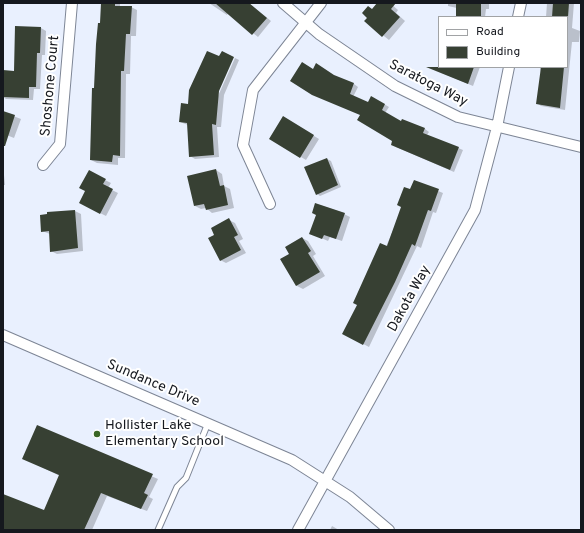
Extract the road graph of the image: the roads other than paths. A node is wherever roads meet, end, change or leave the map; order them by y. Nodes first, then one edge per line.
1 (72, 3) edge
2 (283, 3) edge
3 (321, 3) edge
4 (521, 3) edge
5 (518, 16) edge
6 (305, 22) junction
7 (508, 68) edge
8 (497, 126) junction
9 (581, 147) edge
10 (43, 165) dead end
11 (270, 204) dead end
12 (3, 335) edge
13 (208, 423) junction
14 (325, 480) junction
15 (158, 530) edge
16 (298, 530) edge
17 (389, 530) edge

1 - 10 street, Shoshone Court
2 - 6 street, Saratoga Way
3 - 6 street
4 - 5 street
6 - 8 street, Saratoga Way
6 - 11 street
7 - 8 street, Dakota Way
8 - 9 street, Saratoga Way
8 - 14 street, Dakota Way
12 - 13 street, Sundance Drive
13 - 14 street, Sundance Drive
13 - 15 lane
14 - 16 street, Dakota Way
14 - 17 street, Sundance Drive

